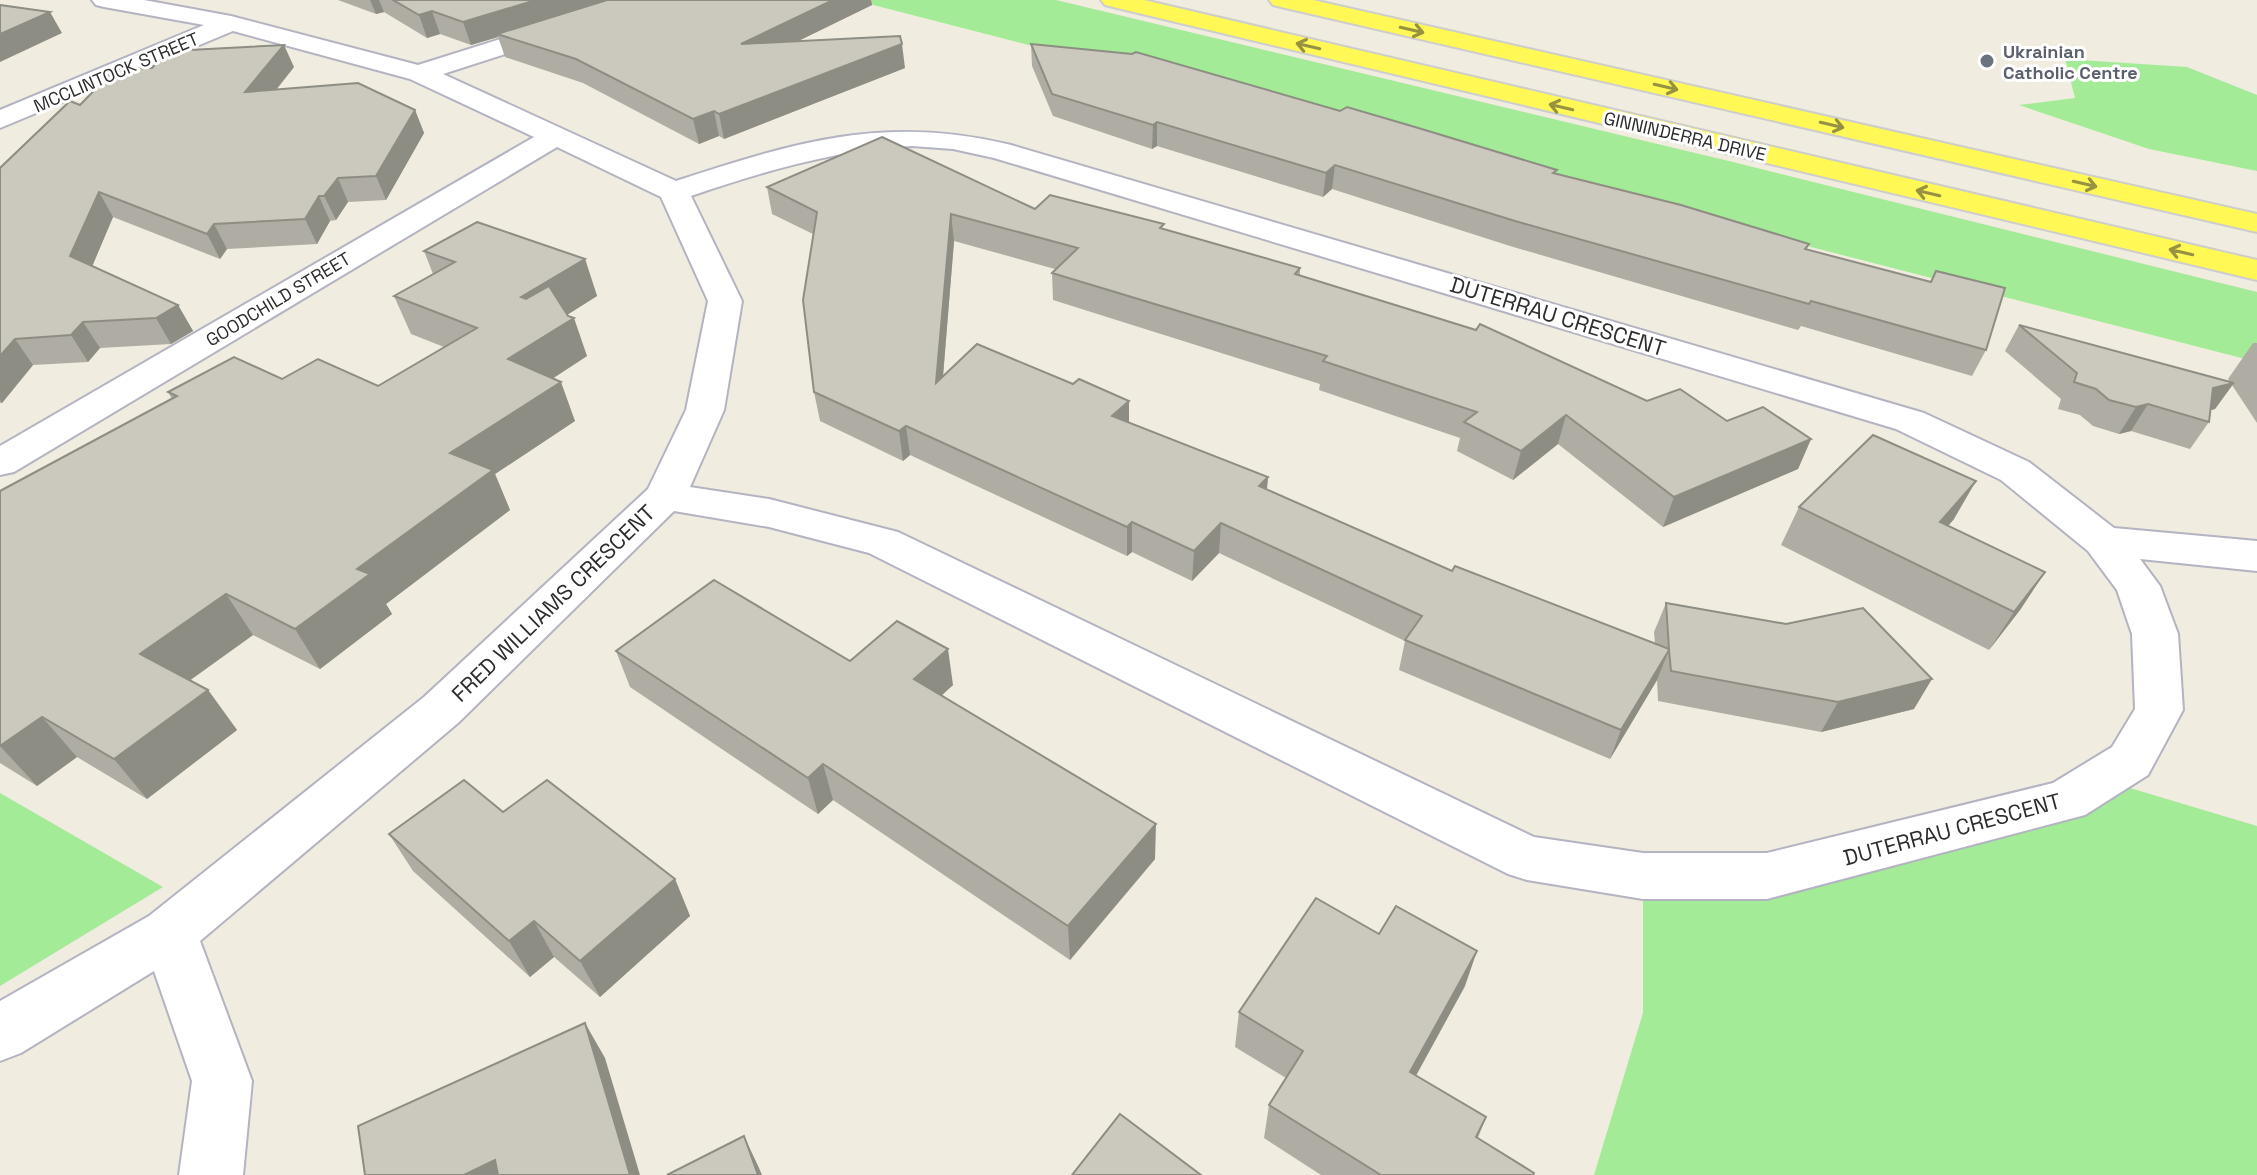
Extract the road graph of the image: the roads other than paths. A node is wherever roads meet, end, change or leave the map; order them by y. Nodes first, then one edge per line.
1 (104, 0) edge
2 (114, 0) edge
3 (650, 0) edge
4 (1113, 0) edge
5 (1281, 0) edge
6 (231, 23) junction
7 (419, 73) junction
8 (0, 120) edge
9 (556, 136) junction
10 (674, 192) junction
11 (2257, 223) edge
12 (2257, 270) edge
13 (0, 463) edge
14 (665, 496) junction
15 (2103, 541) junction
16 (2257, 556) edge
17 (169, 933) junction
18 (0, 1033) edge
19 (211, 1175) edge

1 - 2 street
2 - 6 street
3 - 7 street
12 -> 4 main road, GINNINDERRA DRIVE
5 -> 11 main road, GINNINDERRA DRIVE
6 - 7 street
6 - 8 street, MCCLINTOCK STREET
7 - 9 street
9 - 10 street
9 - 13 street, GOODCHILD STREET
10 - 14 street, FRED WILLIAMS CRESCENT
10 - 15 street, DUTERRAU CRESCENT
14 - 15 street, DUTERRAU CRESCENT
14 - 17 street, FRED WILLIAMS CRESCENT
15 - 16 street
17 - 18 street, FRED WILLIAMS CRESCENT
17 - 19 street

